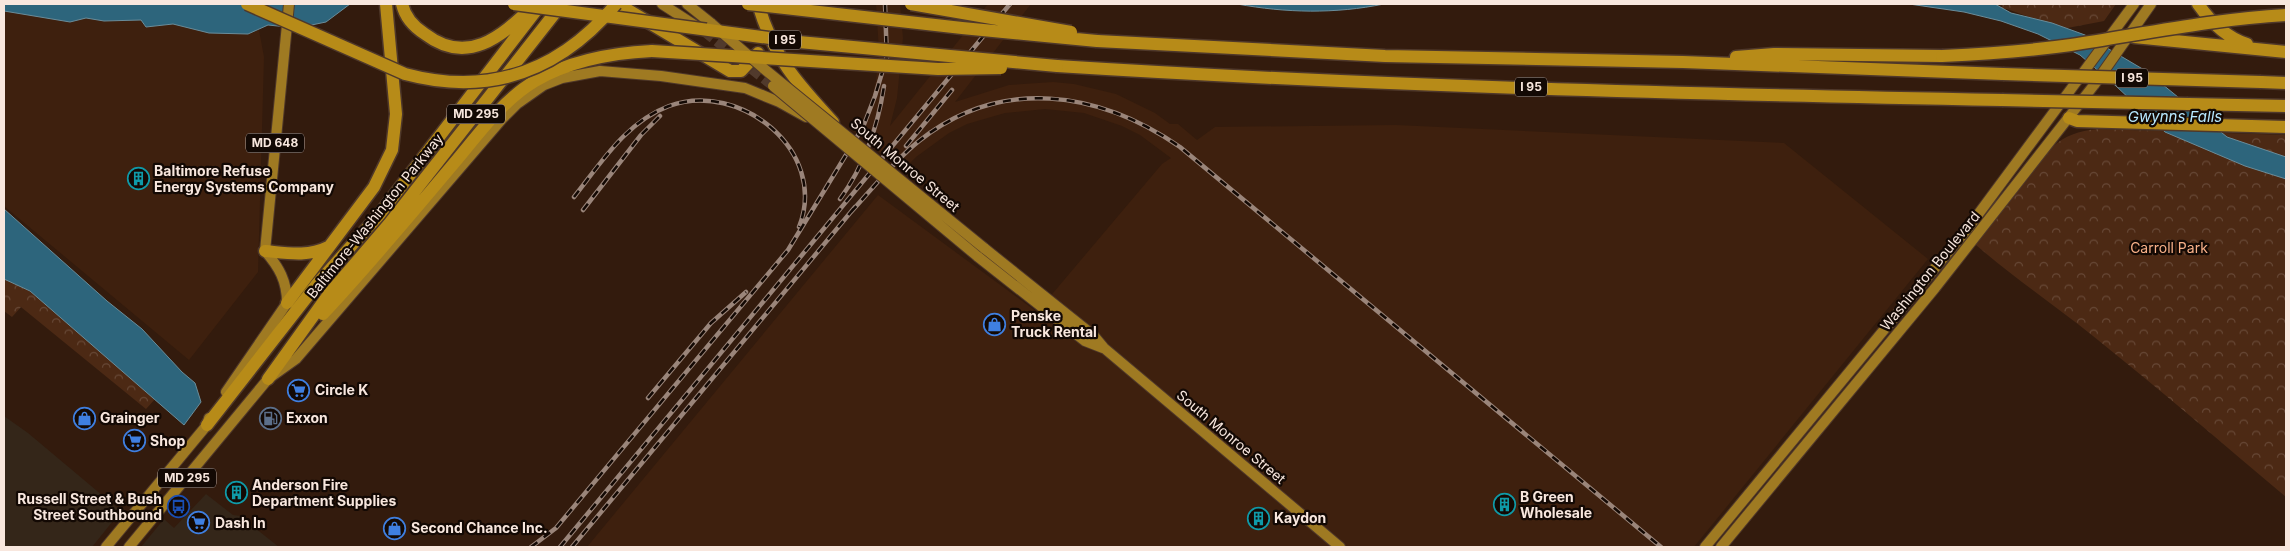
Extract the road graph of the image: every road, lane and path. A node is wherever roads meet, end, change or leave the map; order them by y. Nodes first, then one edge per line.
1 (247, 4) edge
2 (289, 4) edge
3 (402, 4) edge
4 (514, 4) edge
5 (536, 4) edge
6 (541, 4) edge
7 (562, 4) edge
8 (617, 4) edge
9 (662, 4) edge
10 (688, 4) edge
11 (755, 4) edge
12 (910, 4) edge
13 (2134, 4) edge
14 (2151, 4) edge
15 (2198, 4) edge
16 (386, 6) edge
17 (2286, 15) edge
18 (705, 32) tunnel mouth
19 (2110, 37) junction
20 (1097, 40) junction
21 (2127, 40) junction
22 (2266, 50) junction
23 (2286, 52) edge
24 (758, 53) dead end
25 (1684, 62) junction
26 (1058, 66) junction
27 (2286, 83) edge
28 (773, 86) tunnel mouth
29 (2286, 106) edge
30 (2056, 111) junction
31 (2069, 118) junction
32 (2286, 127) edge
33 (823, 128) junction
34 (844, 132) junction
35 (393, 227) junction
36 (328, 247) junction
37 (265, 251) junction
38 (980, 252) junction
39 (286, 302) junction
40 (268, 379) junction
41 (208, 425) junction
42 (106, 547) edge
43 (128, 547) edge
44 (1340, 547) edge
45 (1705, 547) edge
46 (1721, 547) edge

1 - 8 highway, bridge
2 - 37 main road, MD 648
3 - 5 highway
4 - 26 highway, I 95, bridge
6 - 41 highway, Baltimore-Washington Parkway / MD 295, bridge
7 - 35 highway, Baltimore-Washington Parkway / MD 295, bridge
8 - 24 highway
9 - 18 main road
10 - 34 main road, South Monroe Street, bridge
11 - 20 highway, I 95, bridge
11 - 34 highway, bridge
12 - 20 highway, bridge
13 - 19 main road, Washington Boulevard
14 - 21 main road, Washington Boulevard
15 - 22 highway
16 - 36 highway
17 - 25 highway, bridge
19 - 21 highway
19 - 30 main road, Washington Boulevard
20 - 25 highway, I 95
21 - 22 highway
21 - 31 main road, Washington Boulevard
22 - 23 highway
25 - 27 highway, I 95, bridge
26 - 29 highway, I 95, bridge
26 - 35 highway, bridge
28 - 33 main road, South Monroe Street, bridge
30 - 31 main road
30 - 45 main road, Washington Boulevard
31 - 32 highway
31 - 46 main road, Washington Boulevard
33 - 38 main road, South Monroe Street, bridge
33 - 40 main road, bridge
34 - 38 main road, South Monroe Street, bridge
35 - 40 highway, MD 295
36 - 37 highway
36 - 39 highway
37 - 39 main road
38 - 44 main road, South Monroe Street
39 - 41 main road
40 - 43 main road, MD 295
41 - 42 main road, MD 295

